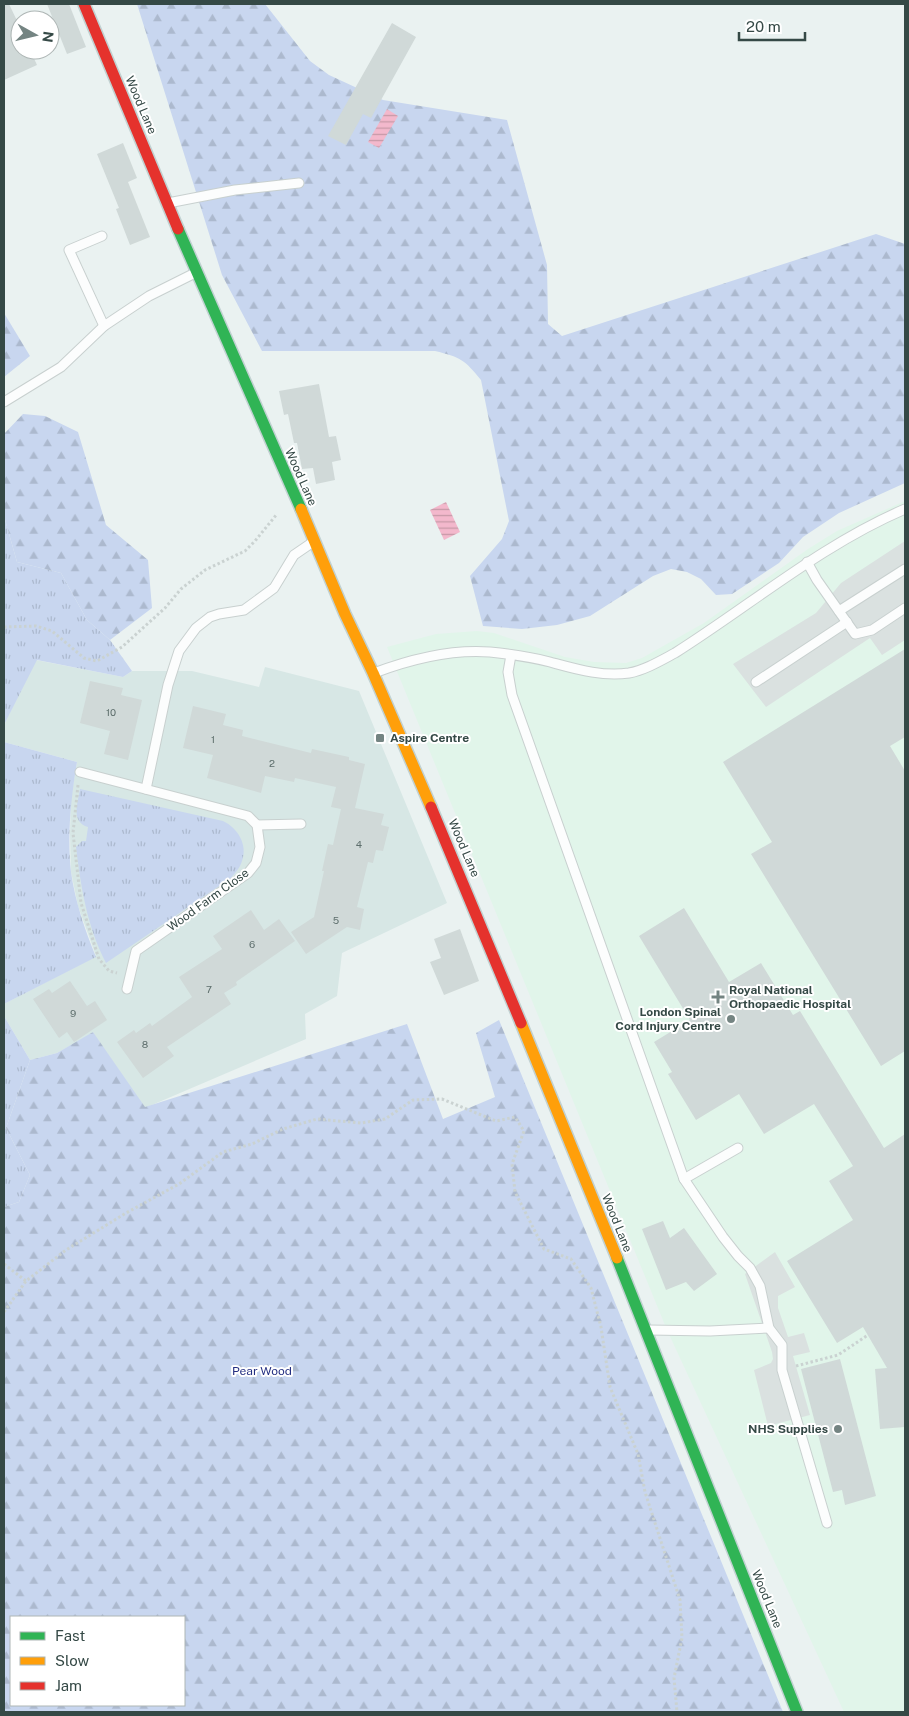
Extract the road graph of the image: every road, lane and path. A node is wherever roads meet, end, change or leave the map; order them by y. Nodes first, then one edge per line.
1 (84, 4) edge
2 (299, 183) dead end
3 (167, 203) junction
4 (102, 236) dead end
5 (196, 273) junction
6 (104, 326) junction
7 (4, 402) edge
8 (295, 499) junction
9 (905, 509) edge
10 (314, 540) junction
11 (807, 562) junction
12 (905, 569) edge
13 (905, 608) edge
14 (839, 611) junction
15 (847, 622) junction
16 (4, 627) edge
17 (511, 655) junction
18 (373, 673) junction
19 (756, 682) dead end
20 (80, 772) joint
21 (146, 789) junction
22 (301, 824) dead end
23 (257, 825) junction
24 (130, 976) junction
25 (127, 989) dead end
26 (738, 1148) dead end
27 (684, 1179) junction
28 (4, 1264) edge
29 (26, 1281) junction
30 (4, 1312) edge
31 (769, 1328) junction
32 (646, 1330) junction
33 (868, 1335) dead end
34 (782, 1370) junction
35 (827, 1523) dead end
36 (677, 1712) edge
37 (797, 1712) edge

1 - 3 street, Wood Lane
2 - 3 lane
3 - 5 street, Wood Lane
4 - 6 lane
5 - 6 lane
5 - 8 street, Wood Lane
6 - 7 lane
8 - 10 street, Wood Lane
8 - 16 path
9 - 11 lane
10 - 18 street, Wood Lane
10 - 21 lane
11 - 14 lane
11 - 17 lane
12 - 14 lane
13 - 15 lane
14 - 15 lane
15 - 19 lane
17 - 18 lane
17 - 27 lane
18 - 32 street, Wood Lane
20 - 21 lane
20 - 24 path
21 - 23 lane
22 - 23 lane
23 - 24 lane, Wood Farm Close
24 - 25 lane, Wood Farm Close
26 - 27 lane
27 - 31 lane
28 - 29 path
29 - 30 path
29 - 36 path
31 - 32 lane
31 - 34 lane
32 - 37 street, Wood Lane
33 - 34 path
34 - 35 lane

